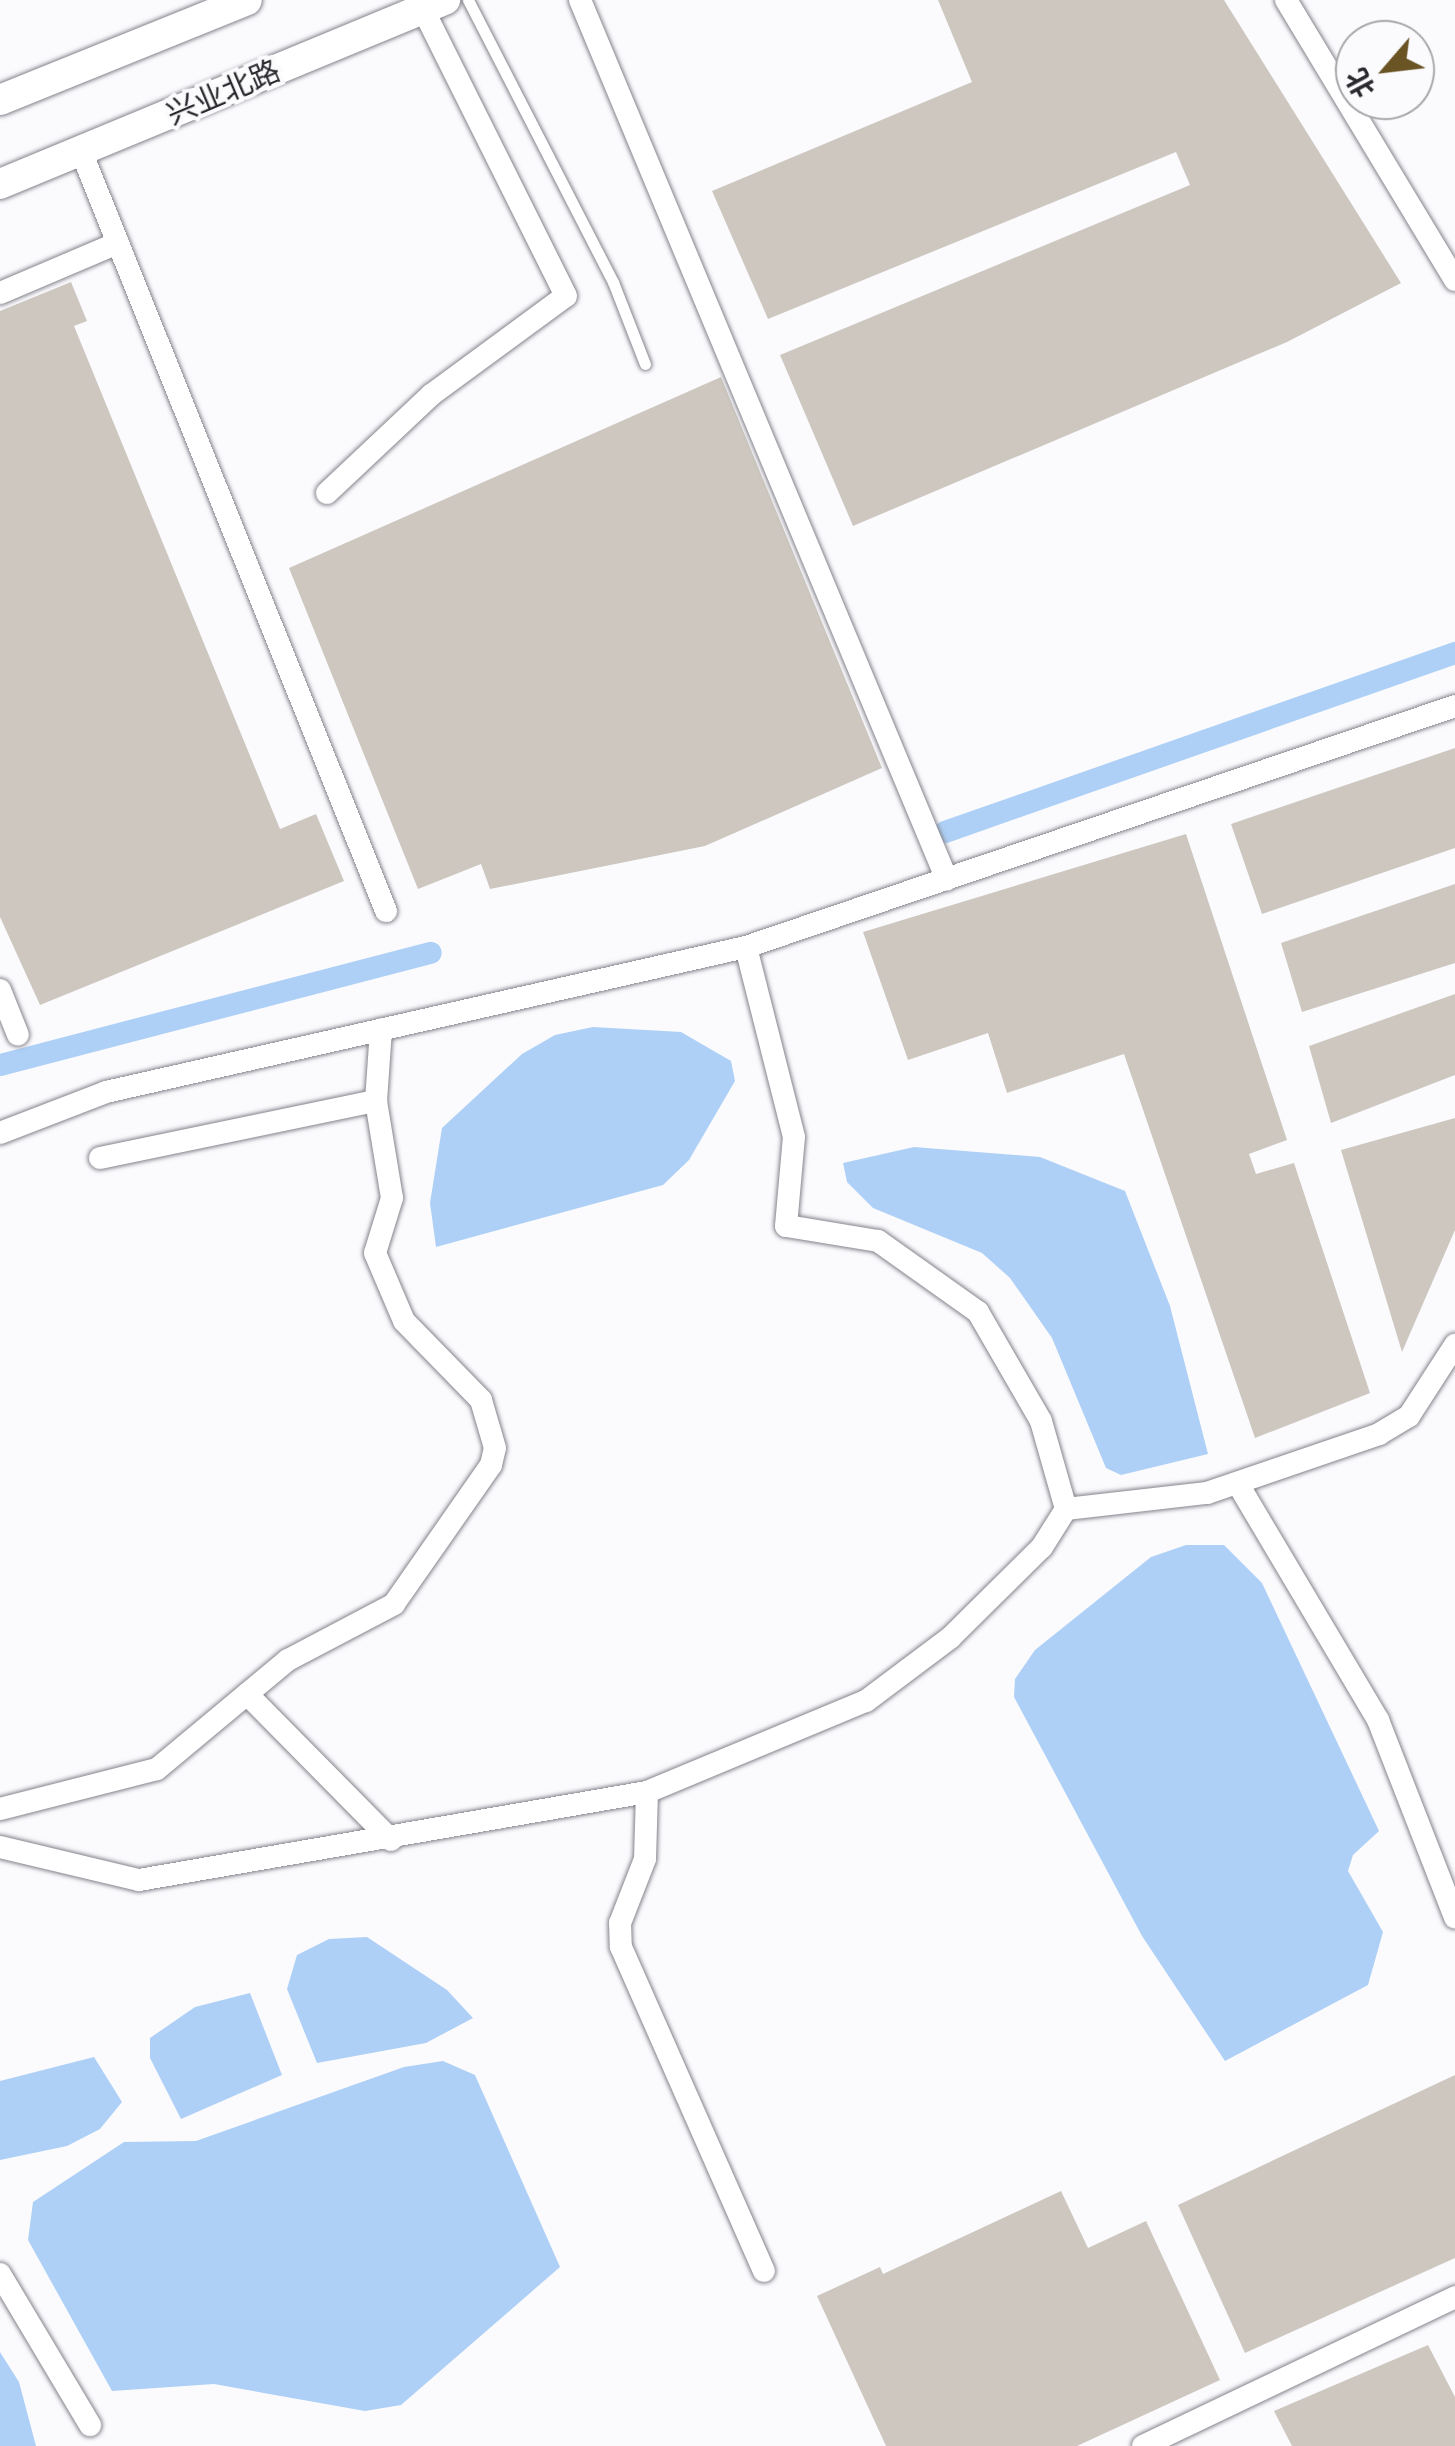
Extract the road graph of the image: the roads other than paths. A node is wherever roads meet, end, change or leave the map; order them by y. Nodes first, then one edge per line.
1 (248, 0) edge
2 (468, 0) edge
3 (580, 0) edge
4 (1286, 0) edge
5 (434, 4) edge
6 (0, 100) edge
7 (81, 151) junction
8 (0, 184) edge
9 (118, 243) junction
10 (1455, 280) edge
11 (0, 293) edge
12 (644, 364) dead end
13 (327, 493) dead end
14 (1455, 706) edge
15 (947, 880) junction
16 (386, 911) dead end
17 (746, 946) junction
18 (0, 990) edge
19 (380, 1030) junction
20 (18, 1035) dead end
21 (376, 1101) junction
22 (0, 1132) edge
23 (100, 1158) dead end
24 (1455, 1345) edge
25 (1238, 1484) junction
26 (1066, 1509) junction
27 (247, 1694) junction
28 (647, 1792) junction
29 (0, 1810) edge
30 (391, 1840) junction
31 (0, 1848) edge
32 (1455, 1917) edge
33 (764, 2271) dead end
34 (0, 2274) edge
35 (1455, 2297) edge
36 (90, 2425) dead end
37 (1143, 2446) edge

1 - 6 main road
2 - 12 lane
3 - 15 street
4 - 10 street
5 - 7 main road, 兴业北路
5 - 13 street
7 - 8 main road, 兴业北路
7 - 9 street
9 - 11 street
9 - 16 street
14 - 15 street
15 - 17 street
17 - 19 street
17 - 26 street
18 - 20 street
19 - 21 street
19 - 22 street
21 - 23 street
21 - 27 street
24 - 25 street
25 - 26 street
25 - 32 street
26 - 28 street
27 - 29 street
27 - 30 street
28 - 30 street
28 - 33 street
30 - 31 street
34 - 36 street
35 - 37 street

